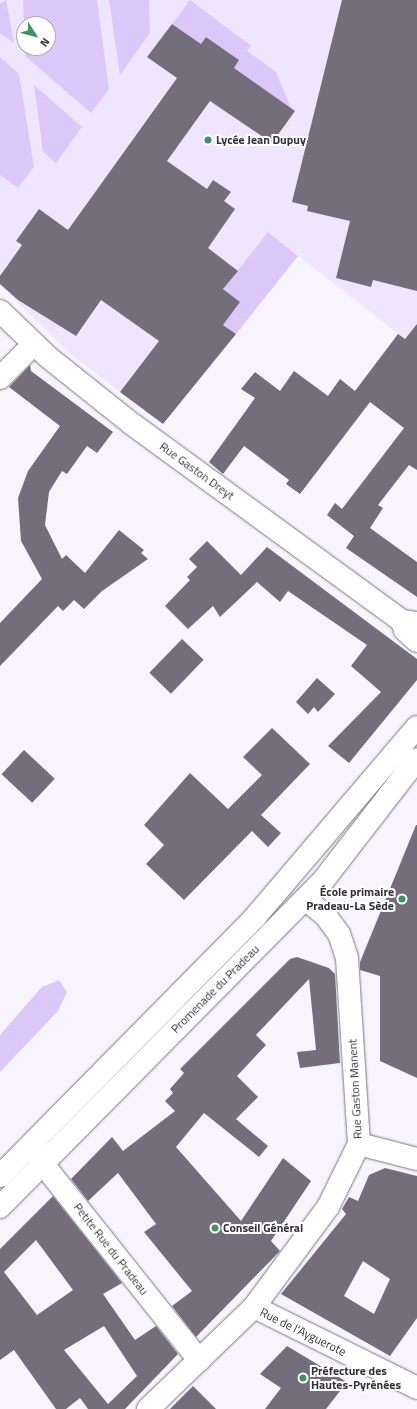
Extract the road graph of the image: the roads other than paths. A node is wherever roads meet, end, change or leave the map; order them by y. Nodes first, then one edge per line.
1 (0, 311) edge
2 (33, 344) junction
3 (0, 378) edge
4 (410, 622) edge
5 (417, 641) edge
6 (417, 727) edge
7 (417, 758) edge
8 (305, 899) junction
9 (42, 1134) junction
10 (358, 1144) junction
11 (417, 1159) edge
12 (43, 1164) junction
13 (0, 1176) edge
14 (0, 1207) edge
15 (254, 1307) junction
16 (199, 1360) junction
17 (417, 1388) edge
18 (148, 1409) edge

1 - 2 street, Rue Gaston Dreyt
2 - 3 street
2 - 4 street, Rue Gaston Dreyt
4 - 5 street, Rue Gaston Dreyt
6 - 9 street, Promenade du Pradeau
7 - 8 street, Promenade du Pradeau
8 - 10 street, Rue Gaston Manent
8 - 12 street, Promenade du Pradeau
9 - 12 street, Petite Rue du Pradeau
9 - 13 street, Promenade du Pradeau
10 - 11 street
10 - 15 street, Rue Gaston Manent
12 - 14 street, Promenade du Pradeau
12 - 16 street, Petite Rue du Pradeau
15 - 16 street, Rue Gaston Manent
15 - 17 street, Rue de l'Ayguerote
16 - 18 street, Rue Gaston Manent

